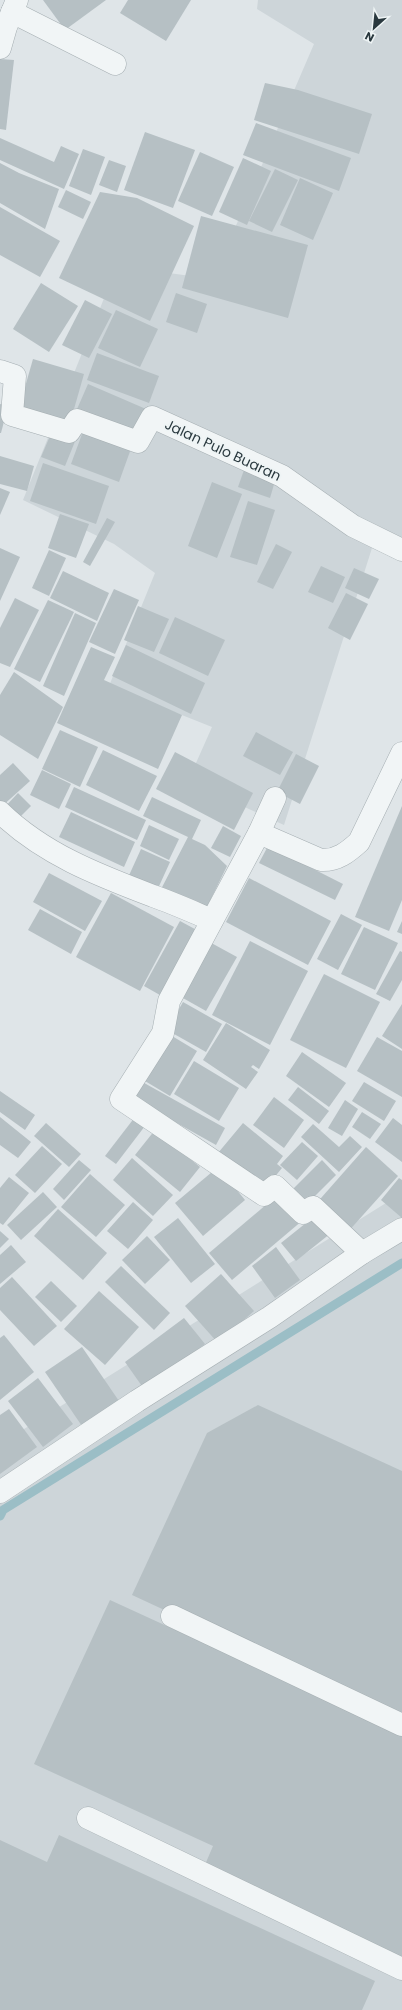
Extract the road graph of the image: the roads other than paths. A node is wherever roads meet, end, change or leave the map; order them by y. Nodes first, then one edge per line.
1 (9, 16) edge
2 (0, 48) edge
3 (115, 64) dead end
4 (0, 371) edge
5 (402, 550) edge
6 (402, 753) edge
7 (275, 798) dead end
8 (0, 812) edge
9 (258, 833) junction
10 (212, 920) junction
11 (402, 1229) edge
12 (362, 1253) junction
13 (0, 1492) edge
14 (172, 1616) dead end
15 (402, 1725) edge
16 (88, 1818) dead end
17 (402, 1969) edge

1 - 2 street
1 - 3 street
4 - 5 street, Jalan Pulo Buaran
6 - 9 street
7 - 9 street
8 - 10 street
9 - 10 street
10 - 12 street
11 - 12 street
12 - 13 street
14 - 15 street
16 - 17 street

